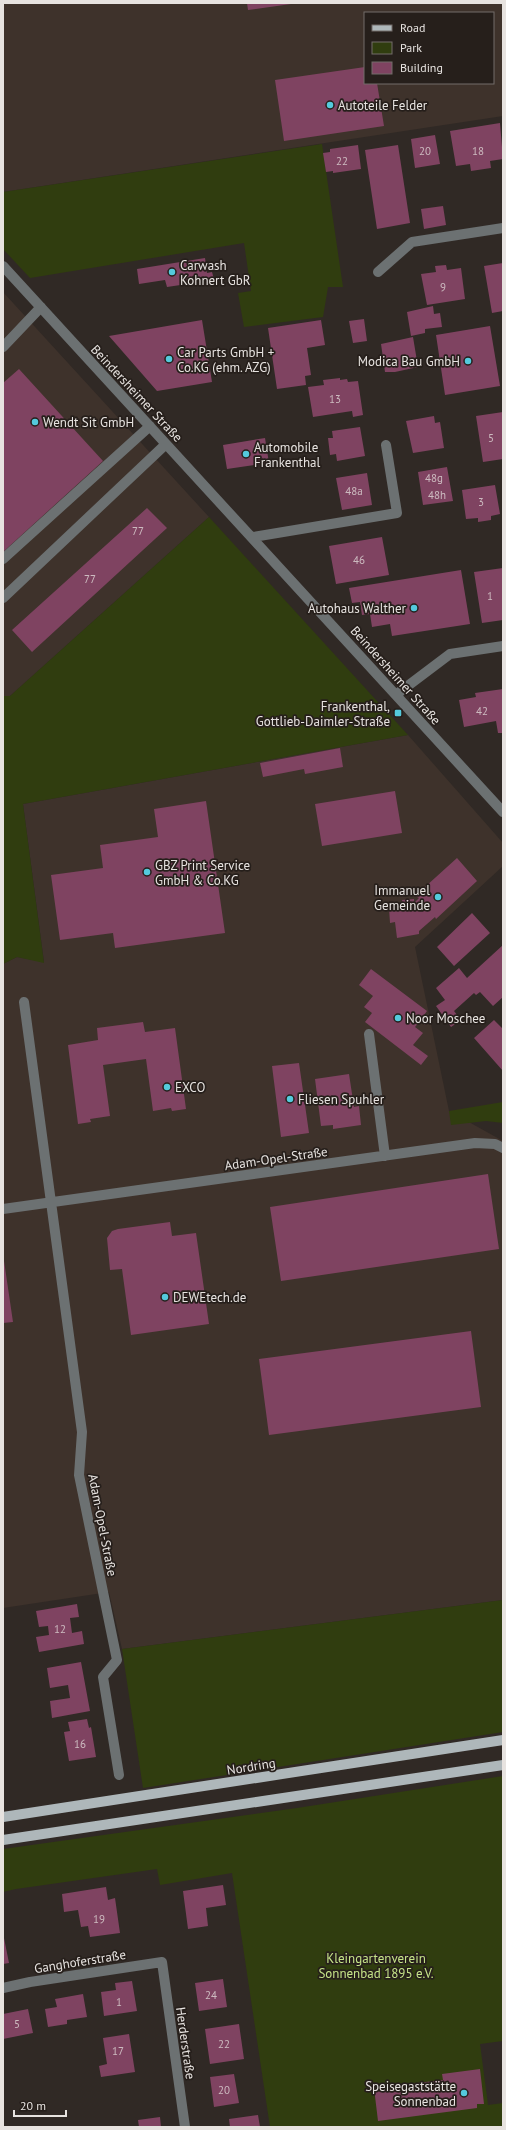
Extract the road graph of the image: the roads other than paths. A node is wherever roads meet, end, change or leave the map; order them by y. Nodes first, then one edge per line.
1 (503, 228) edge
2 (3, 266) edge
3 (378, 272) dead end
4 (41, 307) junction
5 (3, 347) edge
6 (150, 426) junction
7 (166, 444) junction
8 (386, 445) dead end
9 (253, 537) junction
10 (3, 559) edge
11 (3, 598) edge
12 (503, 646) edge
13 (397, 694) junction
14 (503, 812) edge
15 (24, 1002) dead end
16 (369, 1034) dead end
17 (503, 1148) edge
18 (385, 1156) junction
19 (51, 1202) junction
20 (3, 1209) edge
21 (503, 1740) edge
22 (503, 1765) edge
23 (119, 1775) dead end
24 (3, 1817) edge
25 (3, 1840) edge
26 (162, 1962) joint
27 (3, 1988) edge
28 (185, 2127) edge

1 - 3 street
2 - 4 street, Beindersheimer Straße
4 - 5 street
4 - 6 street, Beindersheimer Straße
6 - 7 street, Beindersheimer Straße
6 - 10 street
7 - 9 street, Beindersheimer Straße
7 - 11 street
8 - 9 street
9 - 13 street, Beindersheimer Straße
12 - 13 street
13 - 14 street, Beindersheimer Straße
15 - 19 street, Adam-Opel-Straße
16 - 18 street
17 - 18 street, Adam-Opel-Straße
18 - 19 street, Adam-Opel-Straße
19 - 20 street, Adam-Opel-Straße
19 - 23 street, Adam-Opel-Straße
21 - 24 main road, Nordring
22 - 25 main road
26 - 27 street, Ganghoferstraße
26 - 28 street, Herderstraße

